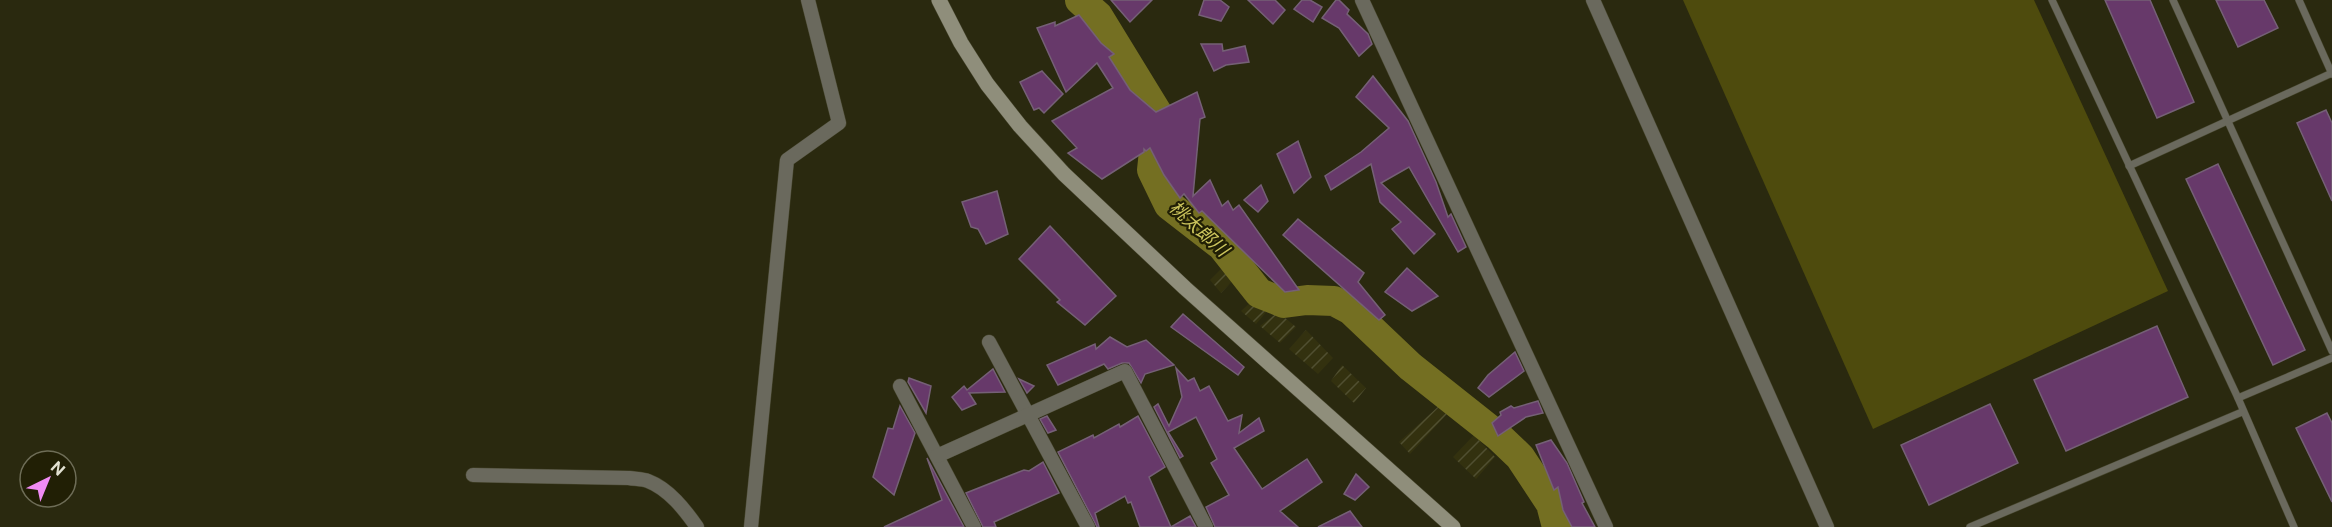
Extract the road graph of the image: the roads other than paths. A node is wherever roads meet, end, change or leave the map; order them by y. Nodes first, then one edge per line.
1 (808, 0) edge
2 (939, 0) edge
3 (1362, 0) edge
4 (1593, 0) edge
5 (2052, 0) edge
6 (2173, 0) edge
7 (2299, 0) edge
8 (2332, 73) edge
9 (2228, 120) junction
10 (2129, 166) junction
11 (989, 342) dead end
12 (2332, 351) edge
13 (2332, 358) edge
14 (900, 386) dead end
15 (2238, 398) junction
16 (2242, 411) junction
17 (1028, 415) junction
18 (937, 456) junction
19 (473, 475) dead end
20 (698, 527) edge
21 (751, 527) edge
22 (974, 527) edge
23 (1088, 527) edge
24 (1206, 527) edge
25 (1453, 527) edge
26 (1606, 527) edge
27 (1827, 527) edge
28 (1970, 527) edge
29 (2294, 527) edge

1 - 21 street
2 - 25 street
3 - 26 street
4 - 27 street
5 - 10 lane
6 - 9 lane
7 - 8 lane
8 - 9 lane
9 - 10 lane
9 - 12 lane
10 - 15 lane
11 - 17 street
13 - 15 lane
14 - 18 street
15 - 16 lane
16 - 28 lane
16 - 29 lane
17 - 18 street
17 - 23 street
17 - 24 street
18 - 22 street
19 - 20 street

